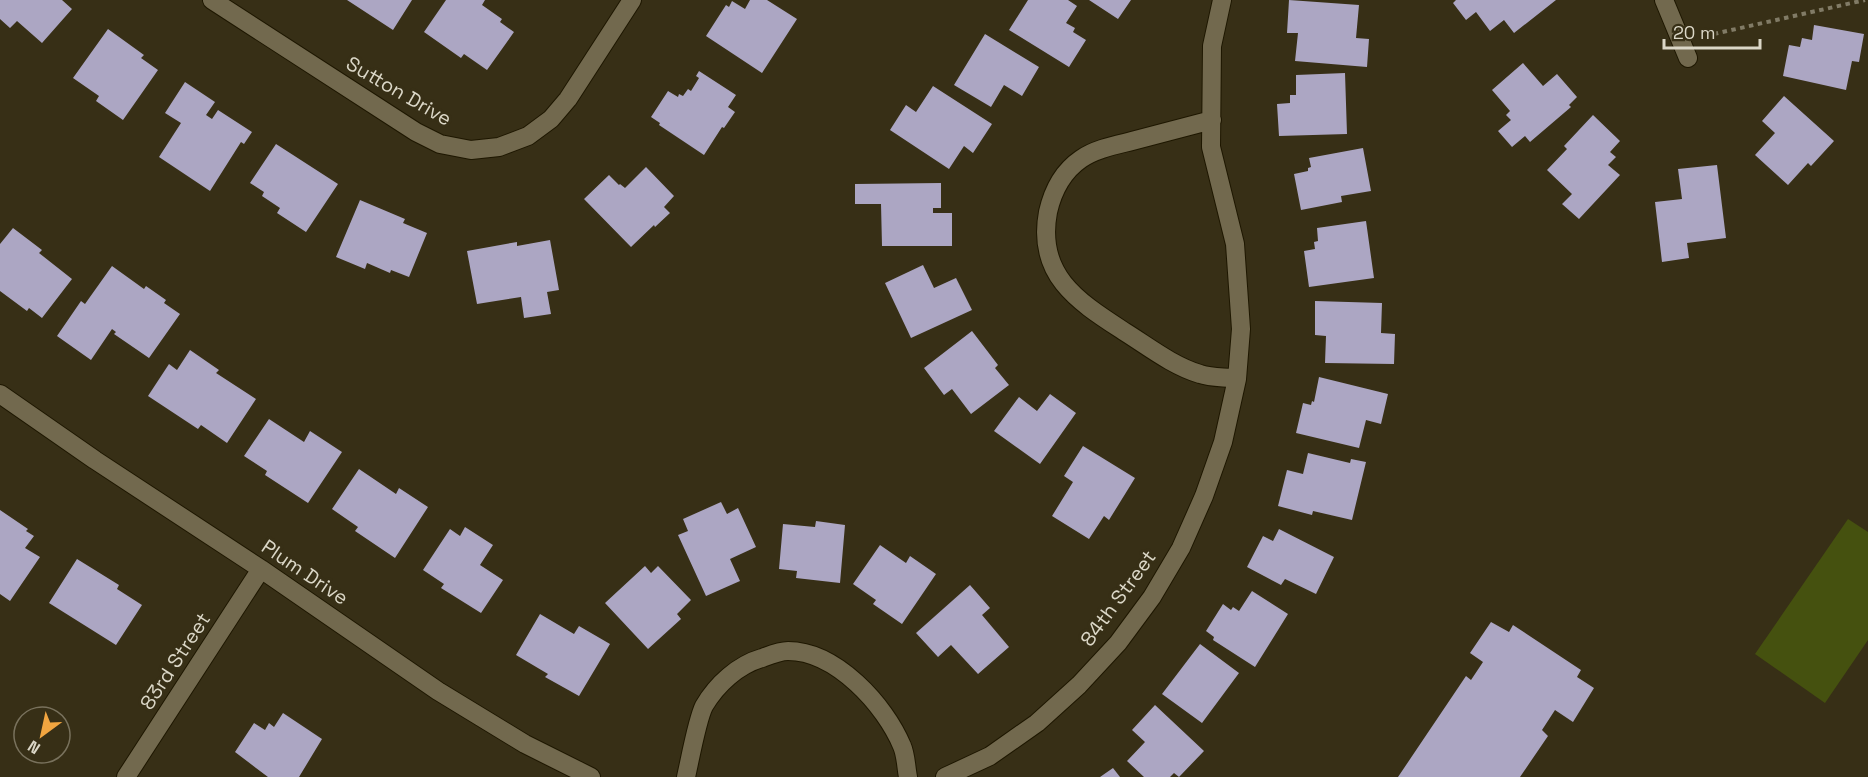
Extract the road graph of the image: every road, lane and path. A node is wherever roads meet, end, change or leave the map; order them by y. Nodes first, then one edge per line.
1 (212, 0) edge
2 (632, 0) edge
3 (1222, 0) edge
4 (1664, 0) edge
5 (1865, 0) edge
6 (1684, 49) joint
7 (1212, 120) junction
8 (1236, 379) junction
9 (0, 394) edge
10 (261, 569) junction
11 (126, 777) edge
12 (591, 777) edge
13 (686, 777) edge
14 (908, 777) edge
15 (945, 777) edge

1 - 2 street, Sutton Drive
3 - 7 street, 84th Street
4 - 6 street
5 - 6 path
7 - 8 street, 84th Street
7 - 8 street
8 - 15 street, 84th Street
9 - 10 street, Plum Drive
10 - 11 street, 83rd Street
10 - 12 street, Plum Drive
13 - 14 street

